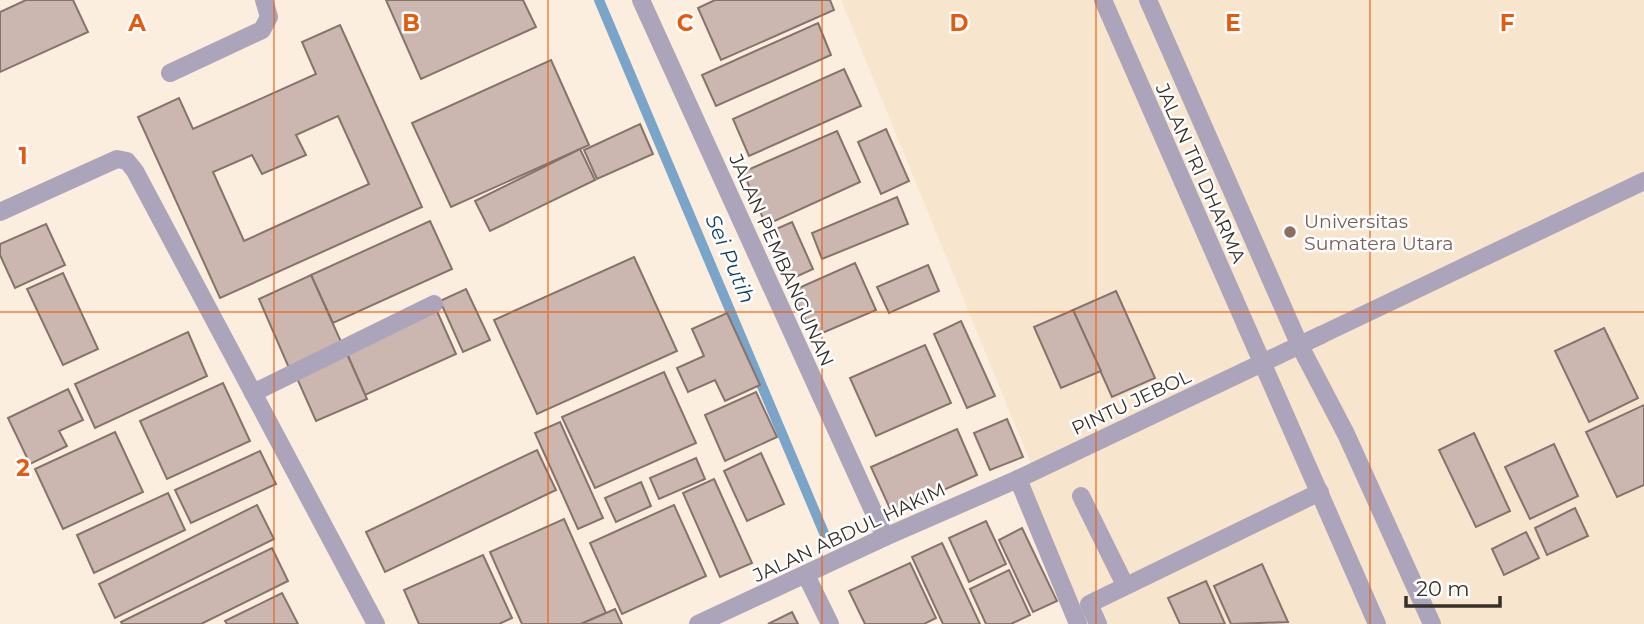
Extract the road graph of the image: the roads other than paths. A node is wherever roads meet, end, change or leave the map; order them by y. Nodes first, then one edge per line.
1 (264, 0) edge
2 (641, 0) edge
3 (1103, 0) edge
4 (1148, 0) edge
5 (170, 73) dead end
6 (1644, 181) edge
7 (0, 212) edge
8 (434, 304) dead end
9 (1300, 346) junction
10 (1262, 363) junction
11 (253, 393) junction
12 (1018, 479) junction
13 (1320, 492) junction
14 (1081, 496) dead end
15 (885, 537) junction
16 (806, 575) junction
17 (1125, 585) junction
18 (376, 624) edge
19 (698, 624) edge
20 (830, 624) edge
21 (1078, 624) edge
22 (1098, 624) edge
23 (1377, 624) edge
24 (1432, 624) edge

1 - 5 street
2 - 15 street, JALAN PEMBANGUNAN
3 - 10 street, JALAN TRI DHARMA
4 - 9 street, JALAN TRI DHARMA
6 - 9 street
7 - 11 street
8 - 11 street
9 - 10 street
9 - 24 street, JALAN TRI DHARMA
10 - 12 street, PINTU JEBOL
10 - 13 street, JALAN TRI DHARMA
11 - 18 street
12 - 15 street, JALAN ABDUL HAKIM
12 - 21 street
13 - 17 street
13 - 23 street, JALAN TRI DHARMA
14 - 17 street
15 - 16 street, JALAN ABDUL HAKIM
16 - 19 street, JALAN ABDUL HAKIM
16 - 20 street
17 - 22 street

